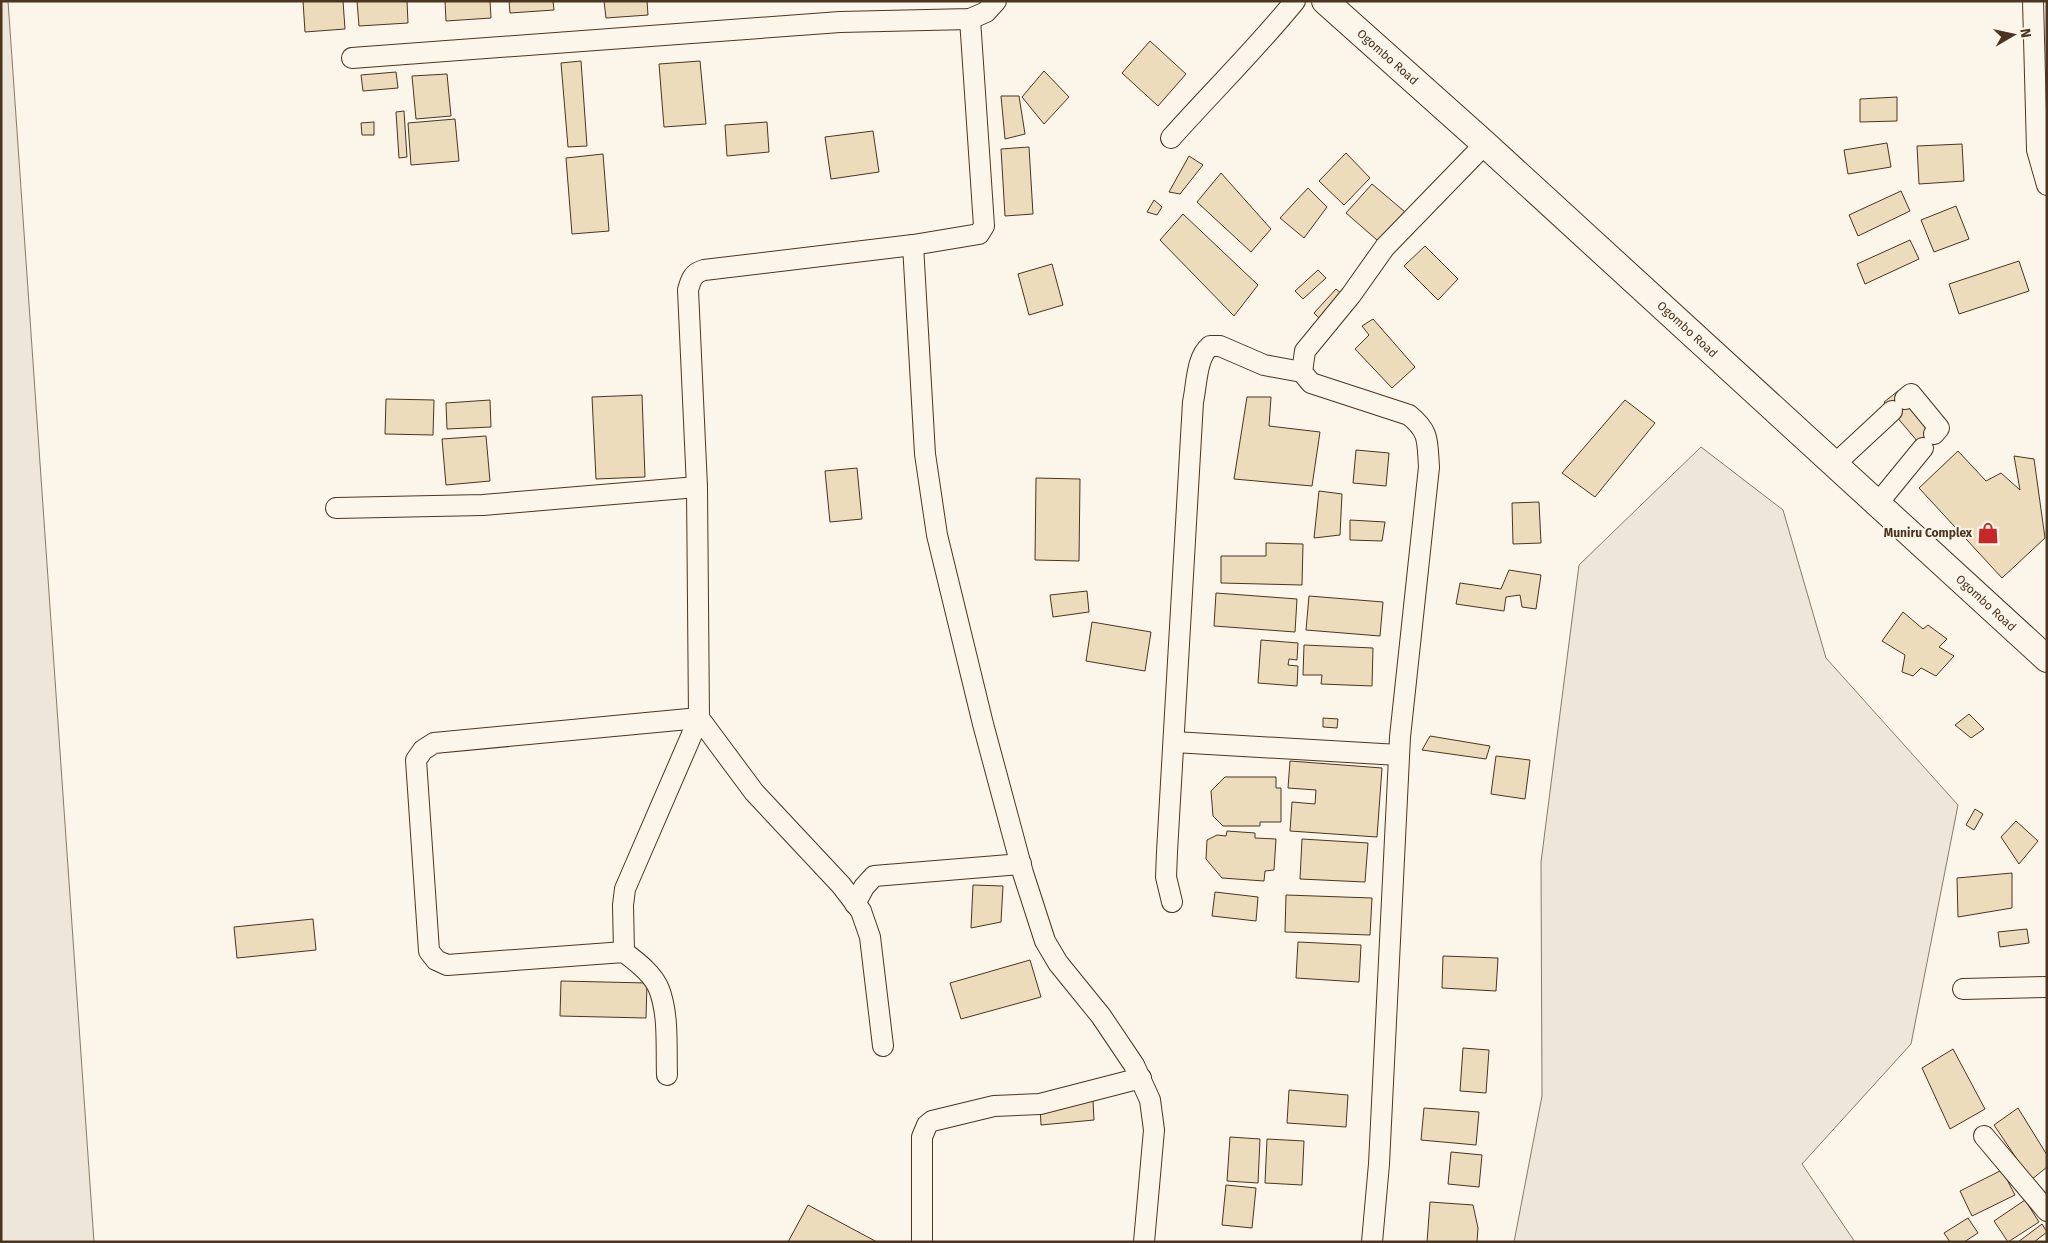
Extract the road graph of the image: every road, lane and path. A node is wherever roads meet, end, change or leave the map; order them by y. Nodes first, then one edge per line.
1 (996, 1) edge
2 (1295, 1) edge
3 (1325, 1) edge
4 (2033, 1) edge
5 (970, 19) junction
6 (352, 58) dead end
7 (1171, 138) dead end
8 (1485, 144) junction
9 (2047, 185) edge
10 (913, 245) junction
11 (1302, 372) junction
12 (1835, 464) junction
13 (696, 487) junction
14 (1878, 504) junction
15 (336, 508) dead end
16 (2047, 659) edge
17 (699, 718) junction
18 (1174, 742) junction
19 (1399, 755) junction
20 (1021, 864) junction
21 (1172, 902) dead end
22 (856, 904) junction
23 (624, 952) junction
24 (2047, 987) edge
25 (1963, 989) dead end
26 (883, 1046) dead end
27 (667, 1075) dead end
28 (1141, 1078) junction
29 (1984, 1136) dead end
30 (2047, 1211) edge
31 (922, 1242) edge
32 (1144, 1242) edge
33 (1372, 1242) edge

1 - 5 street
2 - 7 street
3 - 8 main road, Ogombo Road
4 - 9 street
5 - 6 street
5 - 10 street
8 - 11 street
8 - 12 main road, Ogombo Road
10 - 13 street
10 - 20 street
11 - 18 street
11 - 19 street
12 - 14 main road, Ogombo Road
12 - 14 street
13 - 15 street
13 - 17 street
14 - 16 main road, Ogombo Road
17 - 22 street
17 - 23 street
17 - 23 street
18 - 19 street
18 - 21 street
19 - 33 street
20 - 22 street
20 - 28 street
22 - 26 street
23 - 27 street
24 - 25 street
28 - 31 street
28 - 32 street
29 - 30 street

